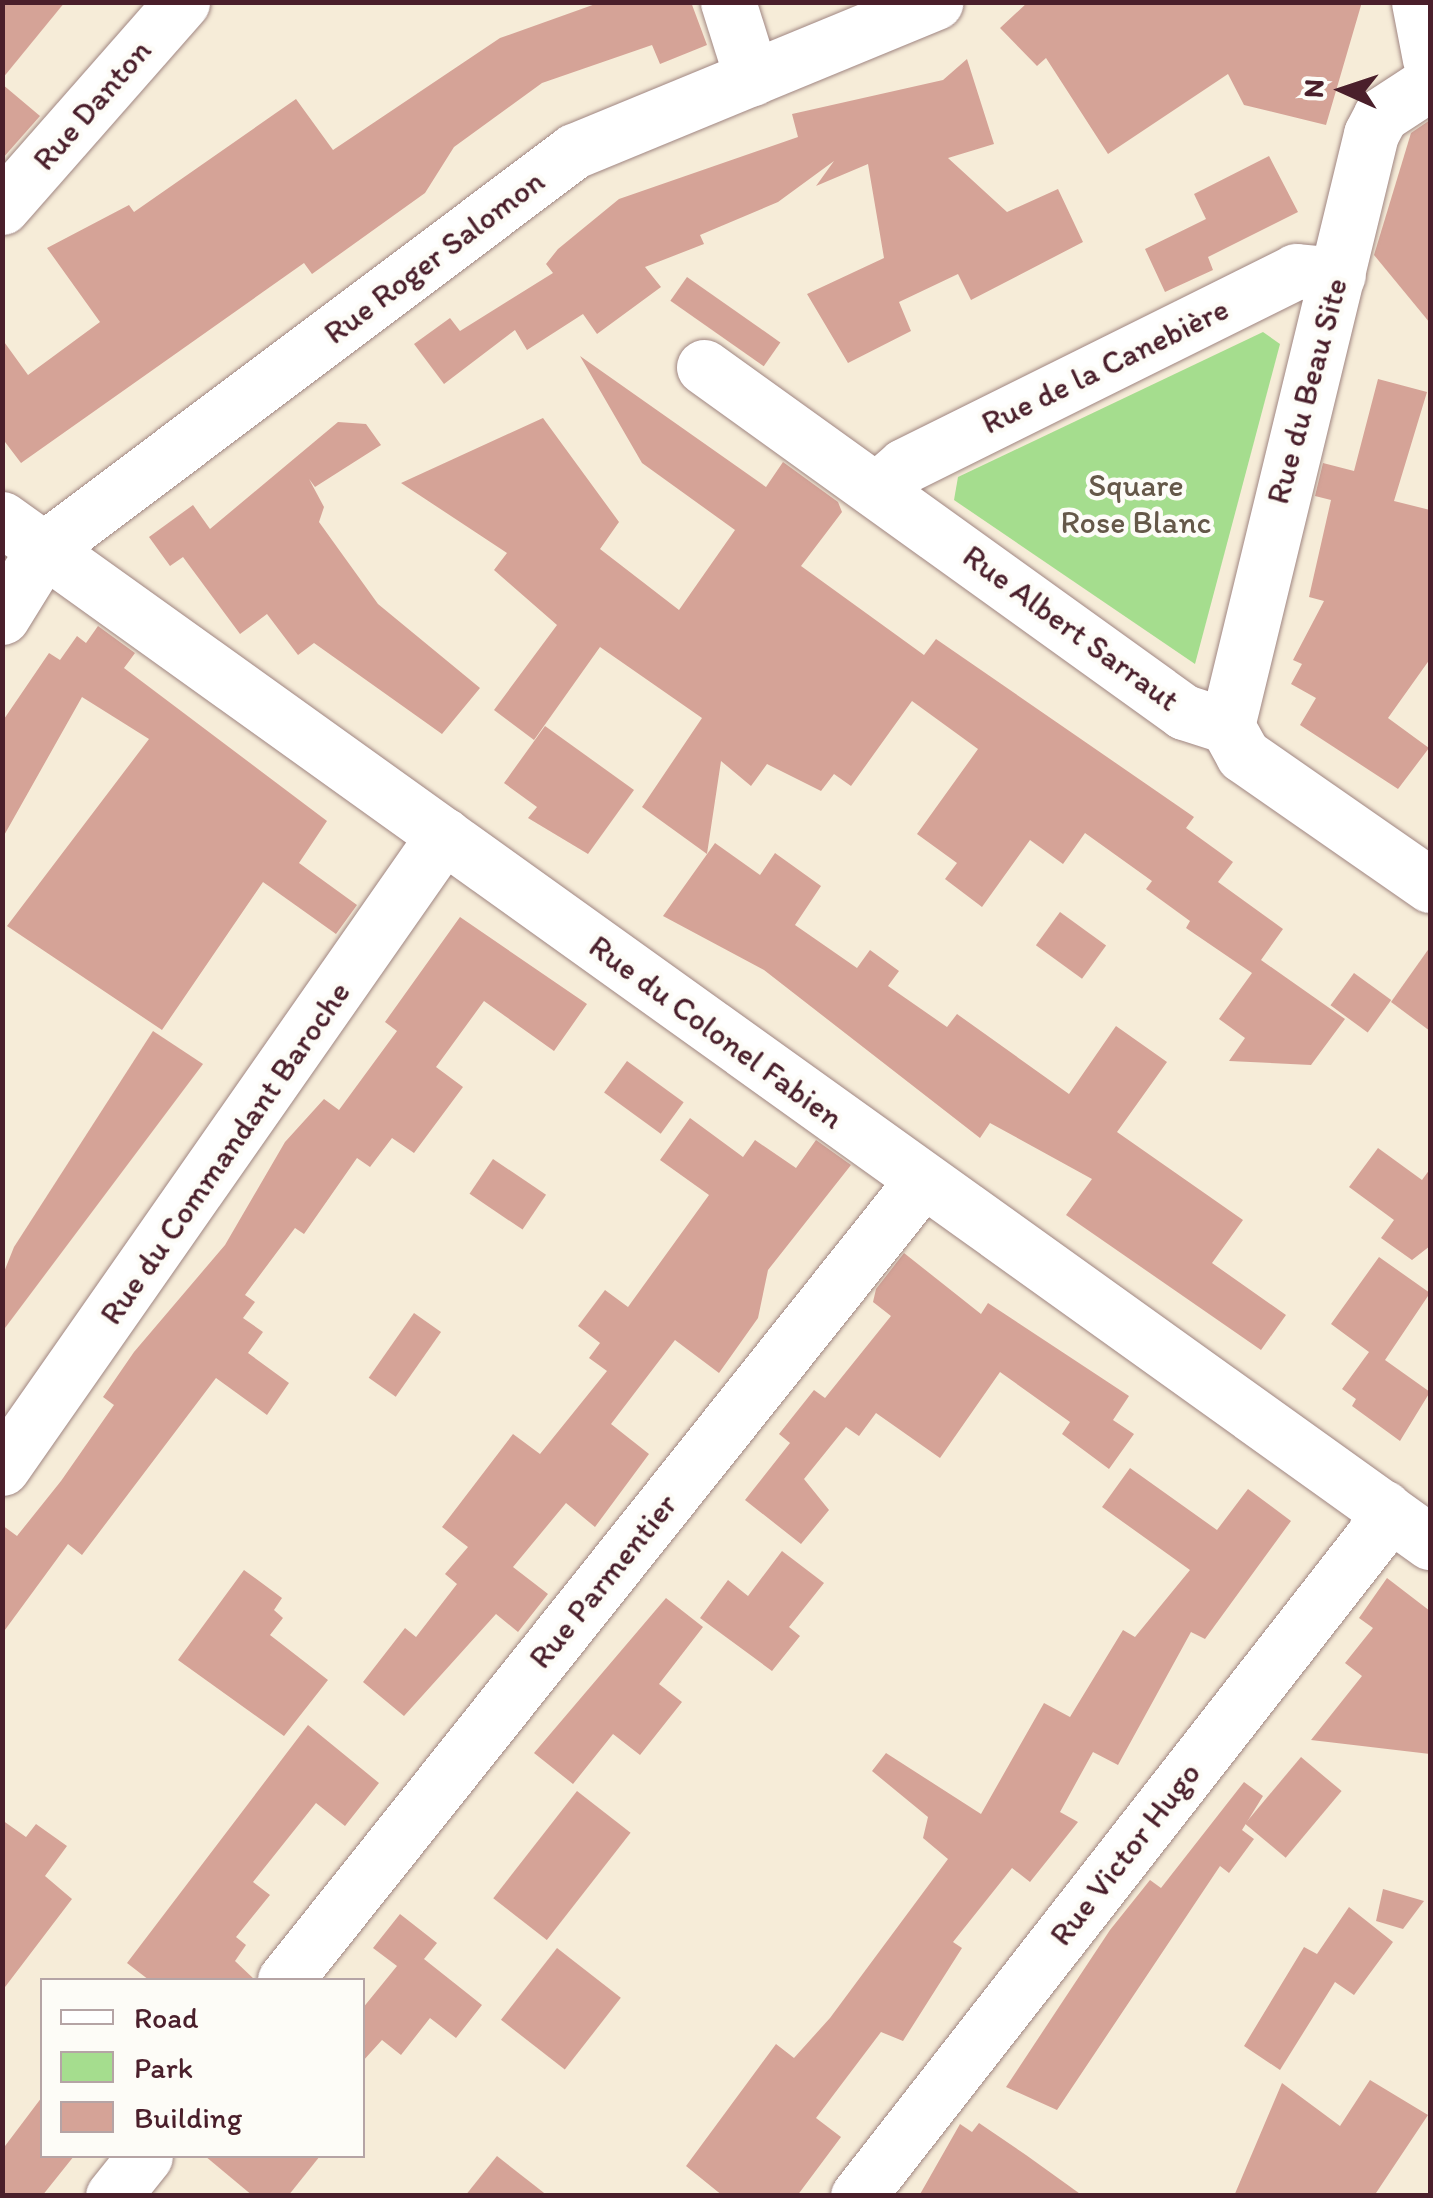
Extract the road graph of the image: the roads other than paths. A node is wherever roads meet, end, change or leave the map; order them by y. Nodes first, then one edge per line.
1 (182, 2) edge
2 (728, 2) edge
3 (936, 2) edge
4 (1419, 2) edge
5 (861, 18) edge
6 (1430, 58) edge
7 (752, 78) junction
8 (1430, 83) edge
9 (2, 207) edge
10 (1338, 275) junction
11 (704, 367) dead end
12 (880, 486) junction
13 (24, 534) edge
14 (2, 618) edge
15 (1227, 726) junction
16 (444, 836) junction
17 (1430, 885) edge
18 (922, 1181) junction
19 (2, 1468) edge
20 (1384, 1508) junction
21 (1430, 1542) edge
22 (287, 1978) edge
23 (143, 2158) edge
24 (114, 2196) edge
25 (858, 2196) edge

1 - 9 street, Rue Danton
2 - 7 street
3 - 5 street, Rue Roger Salomon
4 - 6 street
5 - 7 street, Rue Roger Salomon
7 - 13 street, Rue Roger Salomon
8 - 10 street, Rue du Beau Site
10 - 12 street, Rue de la Canebière
10 - 15 street, Rue du Beau Site
11 - 12 street, Rue Albert Sarraut
12 - 15 street, Rue Albert Sarraut
13 - 14 street, Rue Roger Salomon
13 - 16 street, Rue du Colonel Fabien
15 - 17 street
16 - 18 street, Rue du Colonel Fabien
16 - 19 street, Rue du Commandant Baroche
18 - 20 street, Rue du Colonel Fabien
18 - 22 street, Rue Parmentier
20 - 21 street, Rue du Colonel Fabien
20 - 25 street, Rue Victor Hugo
23 - 24 street

